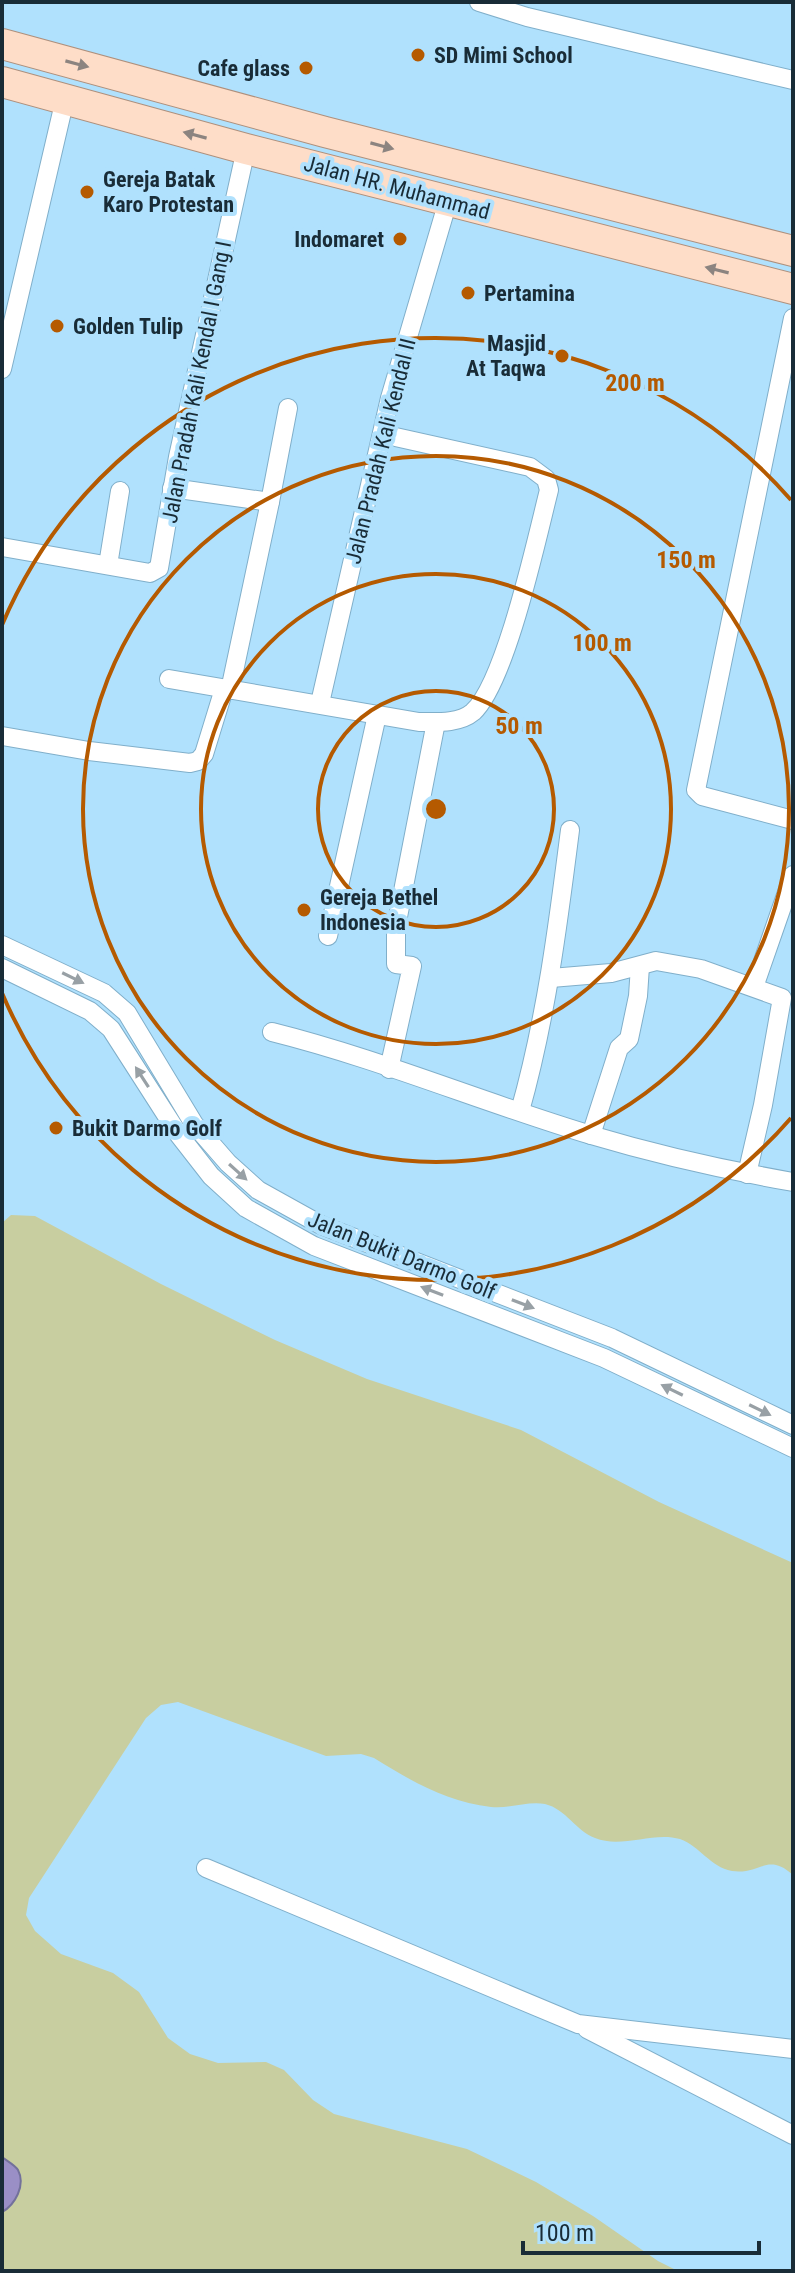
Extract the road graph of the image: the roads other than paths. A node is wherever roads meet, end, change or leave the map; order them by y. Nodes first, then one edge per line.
1 (479, 2) edge
2 (525, 10) edge
3 (2, 44) edge
4 (793, 80) edge
5 (2, 82) edge
6 (65, 99) junction
7 (274, 118) junction
8 (325, 132) junction
9 (256, 151) junction
10 (319, 166) junction
11 (448, 201) junction
12 (655, 217) junction
13 (793, 251) edge
14 (646, 252) junction
15 (793, 289) edge
16 (793, 318) edge
17 (2, 369) edge
18 (288, 408) dead end
19 (382, 434) junction
20 (172, 488) junction
21 (120, 491) dead end
22 (270, 502) junction
23 (2, 547) edge
24 (108, 565) junction
25 (169, 679) dead end
26 (227, 690) junction
27 (320, 703) junction
28 (377, 715) junction
29 (436, 722) junction
30 (2, 736) edge
31 (793, 820) edge
32 (570, 830) dead end
33 (793, 875) edge
34 (328, 936) dead end
35 (2, 945) edge
36 (640, 966) junction
37 (2, 968) edge
38 (551, 978) junction
39 (754, 987) junction
40 (272, 1032) dead end
41 (389, 1069) junction
42 (520, 1111) junction
43 (591, 1135) junction
44 (747, 1174) junction
45 (793, 1182) edge
46 (793, 1425) edge
47 (793, 1448) edge
48 (206, 1868) dead end
49 (578, 2024) junction
50 (793, 2049) edge
51 (793, 2135) edge

1 - 2 street
2 - 4 street
3 -> 7 main road, Jalan HR. Muhammad
5 - 6 main road, Jalan HR. Muhammad
9 -> 6 main road, Jalan HR. Muhammad
6 - 17 street
7 - 8 main road, Jalan HR. Muhammad
7 - 9 main road
8 - 10 main road
8 -> 12 main road, Jalan HR. Muhammad
9 - 10 main road, Jalan HR. Muhammad
9 - 20 street, Jalan Pradah Kali Kendal I Gang I
10 - 11 main road, Jalan HR. Muhammad
11 - 14 main road, Jalan HR. Muhammad
11 - 19 street, Jalan Pradah Kali Kendal II
12 - 13 main road, Jalan HR. Muhammad
12 - 14 main road
15 -> 14 main road, Jalan HR. Muhammad
16 - 31 street
18 - 22 street
19 - 27 street, Jalan Pradah Kali Kendal II
19 - 29 street
20 - 22 street
20 - 24 street, Jalan Pradah Kali Kendal I Gang I
21 - 24 street
22 - 26 street
23 - 24 street
25 - 26 street
26 - 27 street
26 - 30 street
27 - 28 street
28 - 29 street
28 - 34 street
29 - 41 street
32 - 38 street
33 - 39 street
35 -> 46 street, Jalan Bukit Darmo Golf
36 - 38 street
36 - 39 street
36 - 43 street
47 -> 37 street, Jalan Bukit Darmo Golf
38 - 42 street
39 - 44 street
40 - 41 street
41 - 42 street
42 - 43 street
43 - 44 street
44 - 45 street
48 - 49 street
49 - 50 street
49 - 51 street

